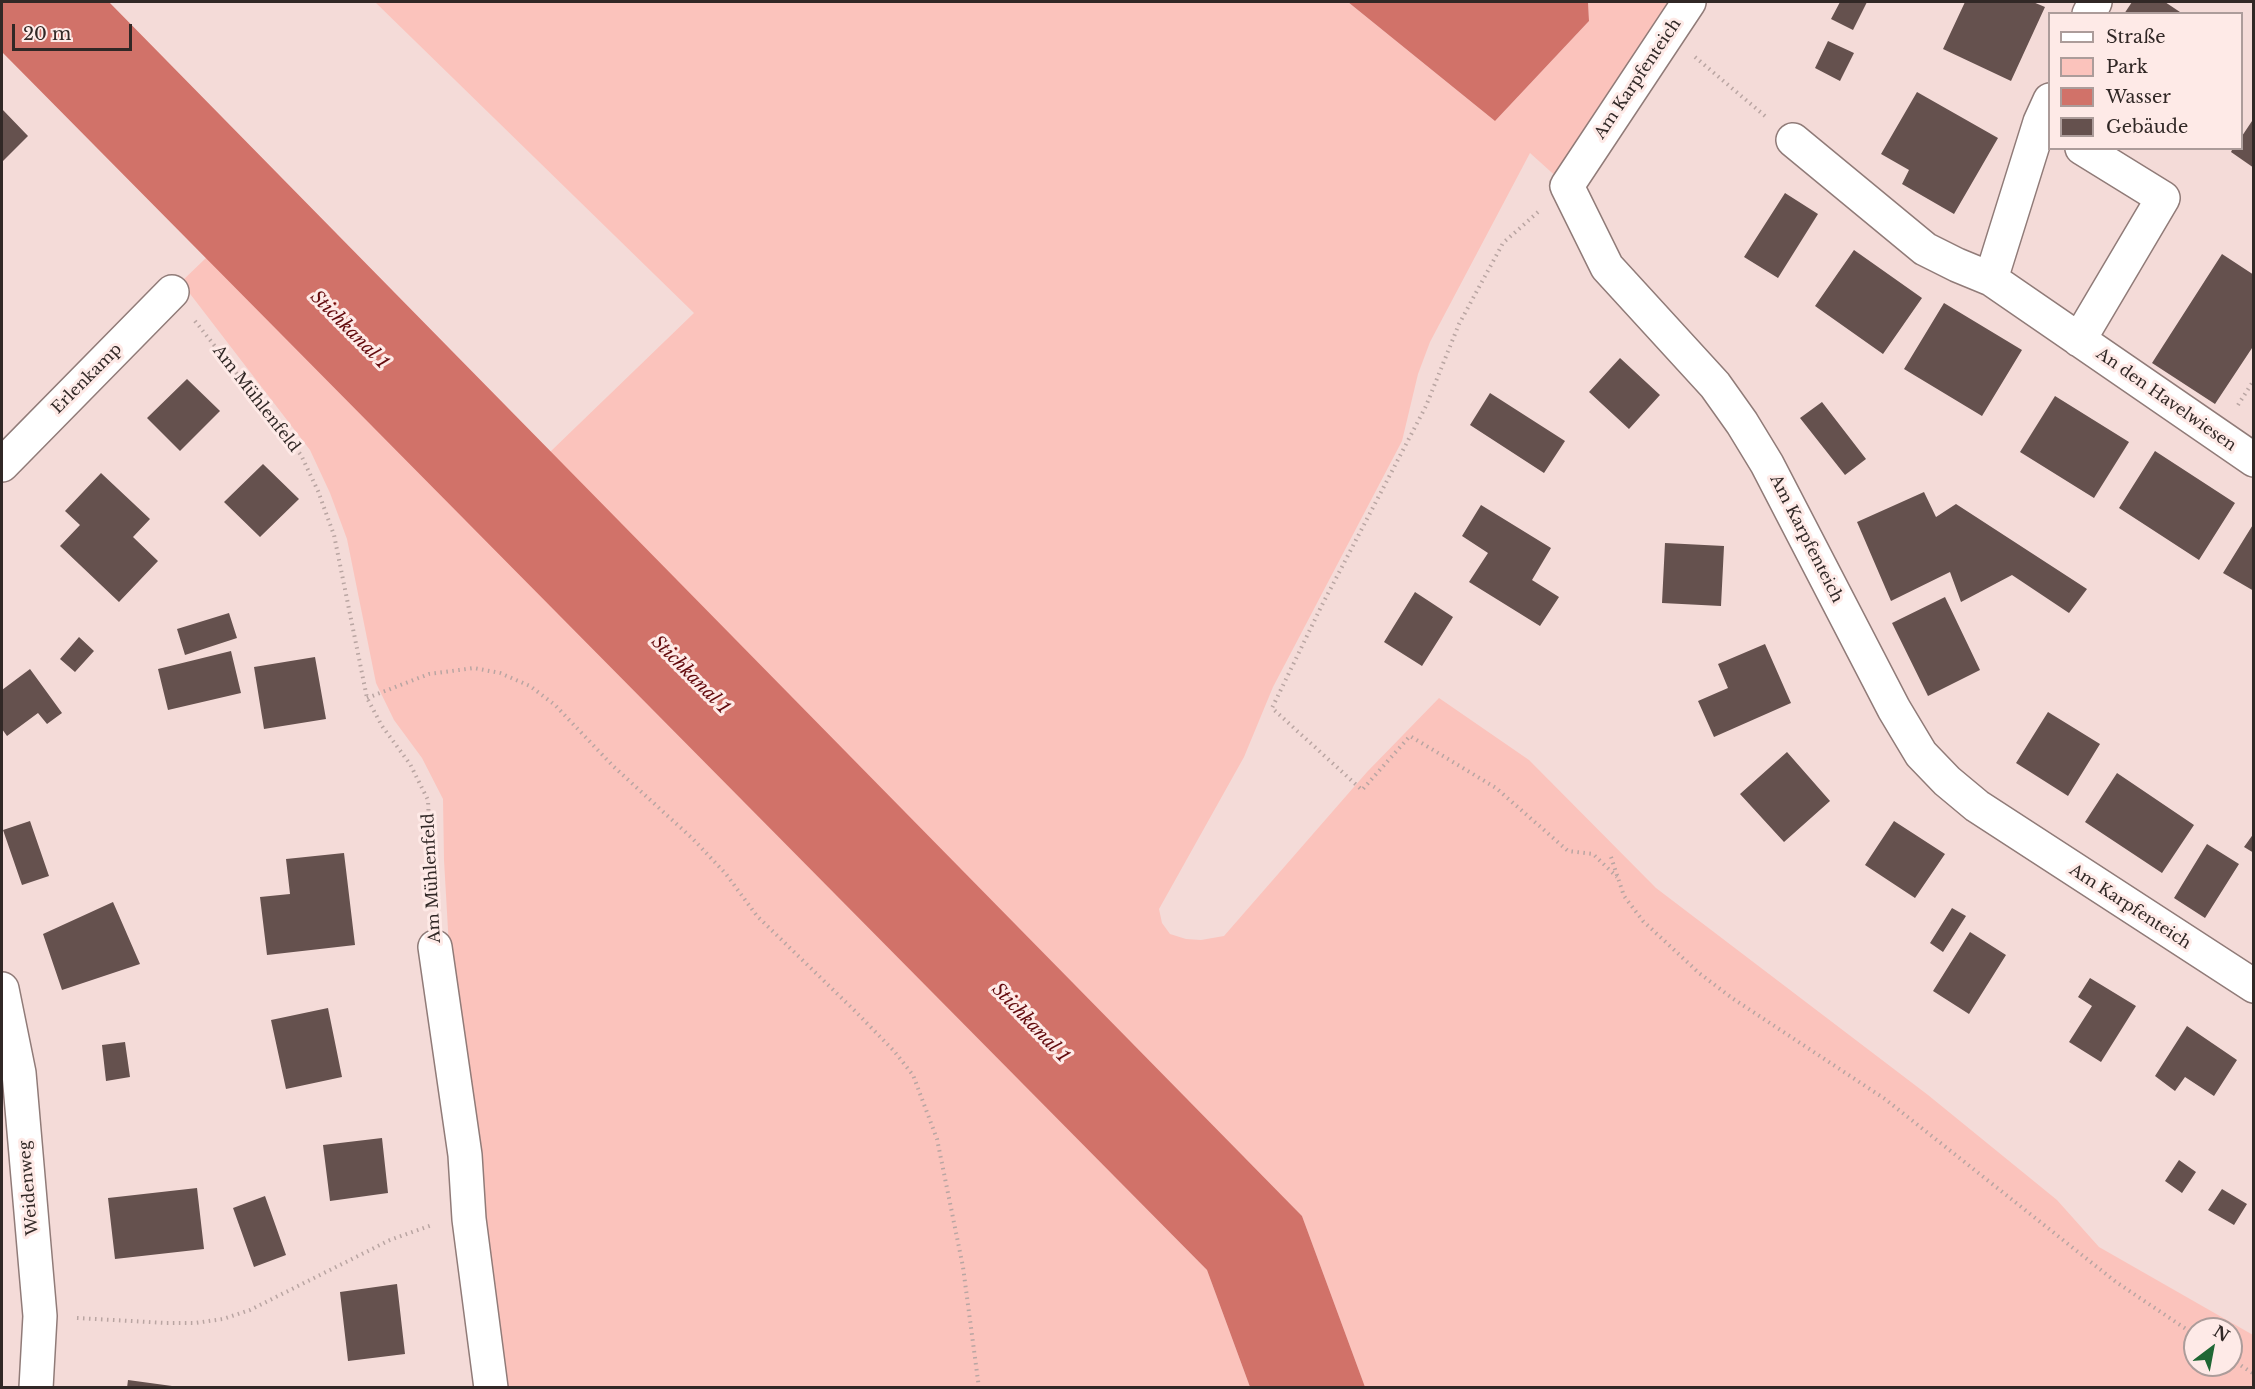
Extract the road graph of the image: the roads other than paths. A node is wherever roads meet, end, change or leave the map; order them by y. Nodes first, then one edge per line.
1 (1689, 2) edge
2 (2046, 117) edge
3 (1793, 140) road end
4 (2085, 150) edge
5 (1991, 279) junction
6 (172, 292) road end
7 (2079, 340) junction
8 (2253, 460) edge
9 (2, 465) edge
10 (435, 947) road end
11 (2253, 986) edge
12 (2, 989) edge
13 (36, 1388) edge
14 (491, 1388) edge

1 - 11 street, Am Karpfenteich
2 - 5 street
3 - 5 street, An den Havelwiesen
4 - 7 street, An den Havelwiesen
5 - 7 street, An den Havelwiesen
6 - 9 street, Erlenkamp
7 - 8 street, An den Havelwiesen
10 - 14 street, Am Mühlenfeld
12 - 13 street, Weidenweg

